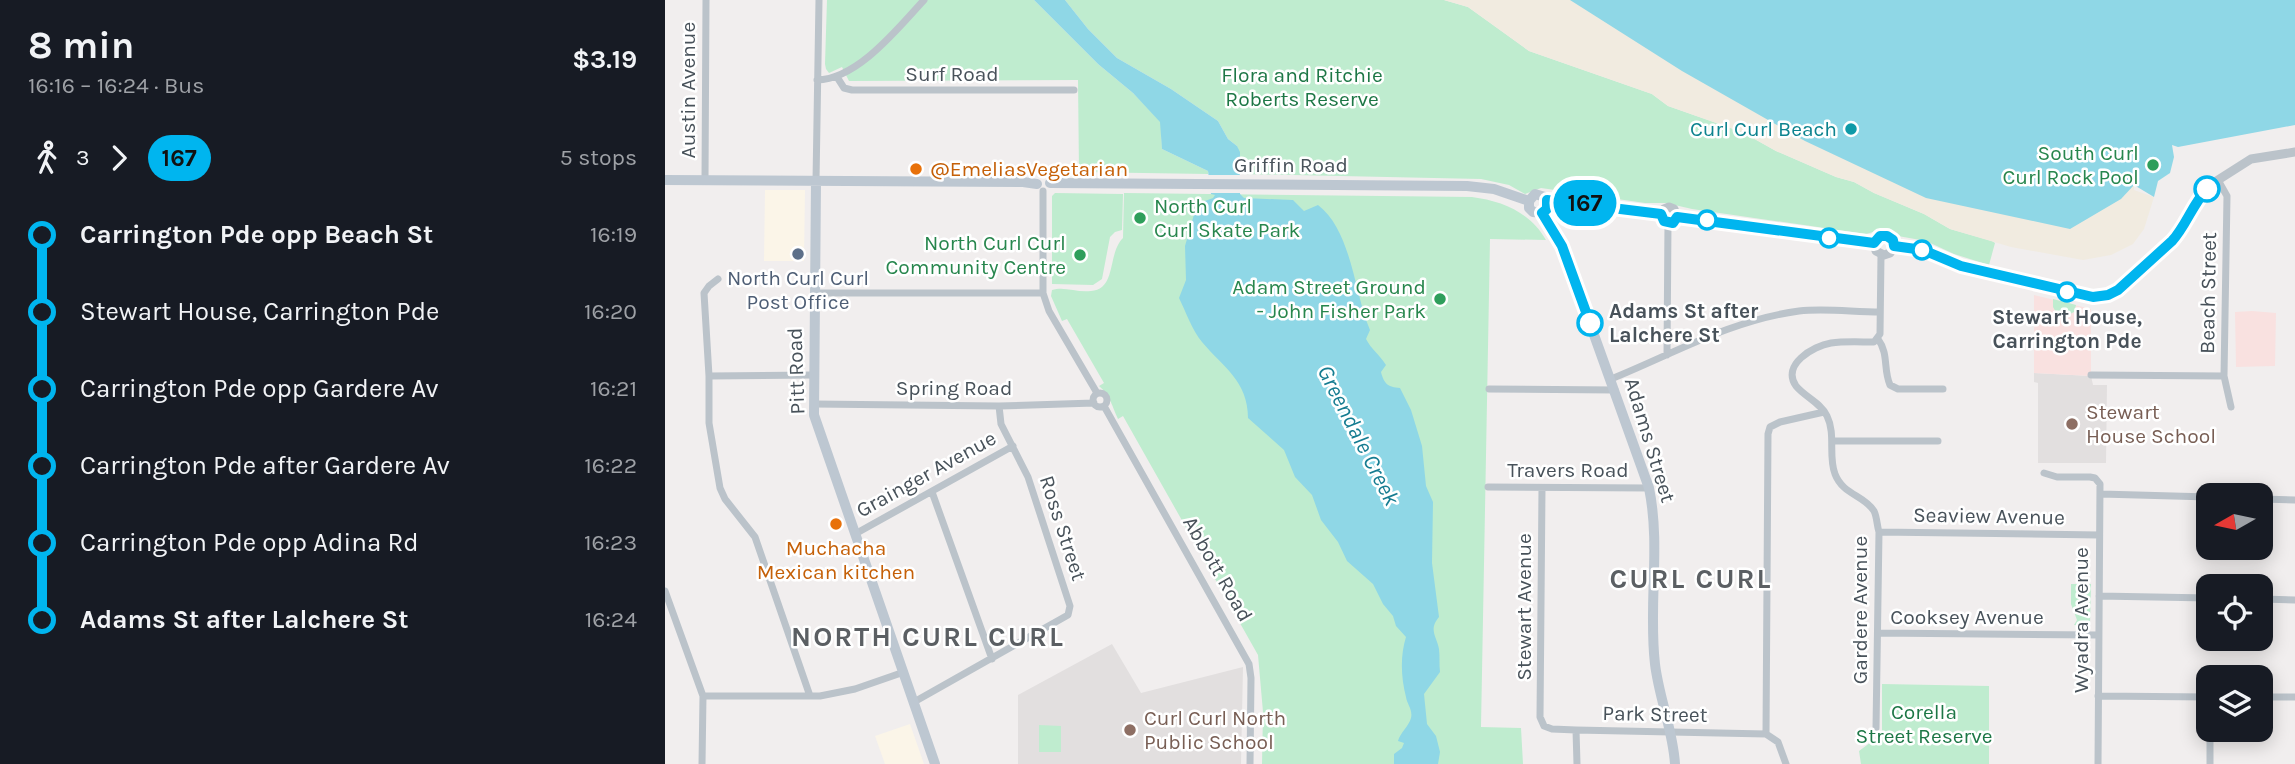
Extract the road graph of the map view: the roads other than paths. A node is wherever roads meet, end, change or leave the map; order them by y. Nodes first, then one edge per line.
1 (706, 0) edge
2 (819, 0) edge
3 (924, 0) edge
4 (837, 77) junction
5 (817, 80) junction
6 (1074, 90) dead end
7 (2295, 152) edge
8 (665, 180) edge
9 (705, 180) junction
10 (2218, 180) junction
11 (816, 181) junction
12 (1043, 186) junction
13 (1547, 200) junction
14 (1528, 201) junction
15 (1542, 213) junction
16 (1661, 214) junction
17 (1677, 217) junction
18 (1668, 223) junction
19 (1874, 243) junction
20 (1894, 246) junction
21 (1881, 255) junction
22 (718, 279) dead end
23 (814, 293) junction
24 (1043, 293) junction
25 (1880, 312) junction
26 (1878, 339) junction
27 (1667, 355) junction
28 (2091, 374) dead end
29 (814, 375) junction
30 (709, 376) junction
31 (2224, 376) junction
32 (1611, 379) junction
33 (1489, 389) dead end
34 (1943, 389) dead end
35 (1615, 390) junction
36 (1097, 393) junction
37 (1094, 403) junction
38 (814, 404) junction
39 (999, 406) junction
40 (1104, 406) junction
41 (2231, 407) dead end
42 (1824, 412) junction
43 (1938, 440) dead end
44 (1832, 441) junction
45 (1013, 446) junction
46 (2044, 473) dead end
47 (1487, 487) dead end
48 (1542, 488) junction
49 (1649, 488) junction
50 (932, 492) junction
51 (2101, 494) junction
52 (2196, 497) edge
53 (2273, 499) edge
54 (2295, 500) edge
55 (1879, 532) junction
56 (855, 534) junction
57 (2099, 534) junction
58 (665, 591) edge
59 (2099, 596) junction
60 (2196, 598) edge
61 (2273, 599) edge
62 (2295, 600) edge
63 (1878, 634) junction
64 (2098, 635) junction
65 (992, 659) junction
66 (904, 672) junction
67 (703, 696) junction
68 (810, 696) junction
69 (2098, 696) junction
70 (2196, 697) edge
71 (2273, 697) edge
72 (2295, 697) edge
73 (914, 702) junction
74 (1544, 726) joint
75 (1876, 728) dead end
76 (1576, 730) junction
77 (1671, 732) junction
78 (1766, 734) junction
79 (2210, 742) edge
80 (702, 764) edge
81 (935, 764) edge
82 (1250, 764) edge
83 (1577, 764) edge
84 (1675, 764) edge
85 (1786, 764) edge
86 (2098, 764) edge
87 (2210, 764) edge

1 - 9 street, Austin Avenue
2 - 5 street, Pitt Road
3 - 4 street
4 - 5 street
4 - 6 street, Surf Road
5 - 11 street, Pitt Road
7 - 10 street
8 - 9 main road, Griffin Road
9 - 11 main road, Griffin Road
10 - 20 street
10 - 31 street, Beach Street
11 - 12 main road, Griffin Road
11 - 23 main road, Pitt Road
12 - 14 main road, Griffin Road
12 - 24 street, Abbott Road
13 - 14 main road
13 - 15 main road
13 - 16 street
14 - 15 main road
15 - 32 main road, Adams Street
16 - 17 street
16 - 18 street
17 - 18 street
17 - 19 street
18 - 27 street
19 - 20 street
19 - 21 street
20 - 21 street
21 - 25 street
22 - 30 street
23 - 24 street
23 - 29 main road, Pitt Road
24 - 36 street, Abbott Road
25 - 26 street
25 - 27 street
26 - 34 street
26 - 42 street
27 - 32 street
28 - 31 street
29 - 30 street
29 - 38 main road, Pitt Road
30 - 68 street
31 - 41 street, Beach Street
32 - 35 main road, Adams Street
33 - 35 street
35 - 49 main road, Adams Street
36 - 37 street
36 - 40 street, Abbott Road
37 - 39 street, Spring Road
37 - 40 street
38 - 39 street, Spring Road
38 - 56 main road, Pitt Road
39 - 45 street, Ross Street
40 - 82 street, Abbott Road
42 - 44 street, Gardere Avenue
42 - 78 street
43 - 44 street
44 - 55 street, Gardere Avenue
45 - 50 street, Grainger Avenue
45 - 65 street, Ross Street
46 - 51 street, Wyadra Avenue
47 - 48 street, Travers Road
48 - 49 street, Travers Road
48 - 74 street, Stewart Avenue
49 - 77 main road, Adams Street
50 - 56 street, Grainger Avenue
50 - 65 street
51 - 52 street
51 - 57 street, Wyadra Avenue
53 - 54 street
55 - 57 street, Seaview Avenue
55 - 63 street, Gardere Avenue
56 - 66 main road, Pitt Road
57 - 59 street, Wyadra Avenue
58 - 67 street
59 - 60 street
59 - 64 street, Wyadra Avenue
61 - 62 street
63 - 64 street, Cooksey Avenue
63 - 75 street, Gardere Avenue
64 - 69 street, Wyadra Avenue
65 - 73 street, Ross Street
66 - 68 street
66 - 73 main road, Pitt Road
67 - 68 street
67 - 80 street
69 - 70 street
69 - 86 street, Wyadra Avenue
71 - 72 street
73 - 81 main road, Pitt Road
74 - 76 street, Park Street
76 - 77 street, Park Street
76 - 83 street
77 - 78 street, Park Street
77 - 84 main road, Adams Street
78 - 85 street
79 - 87 street

